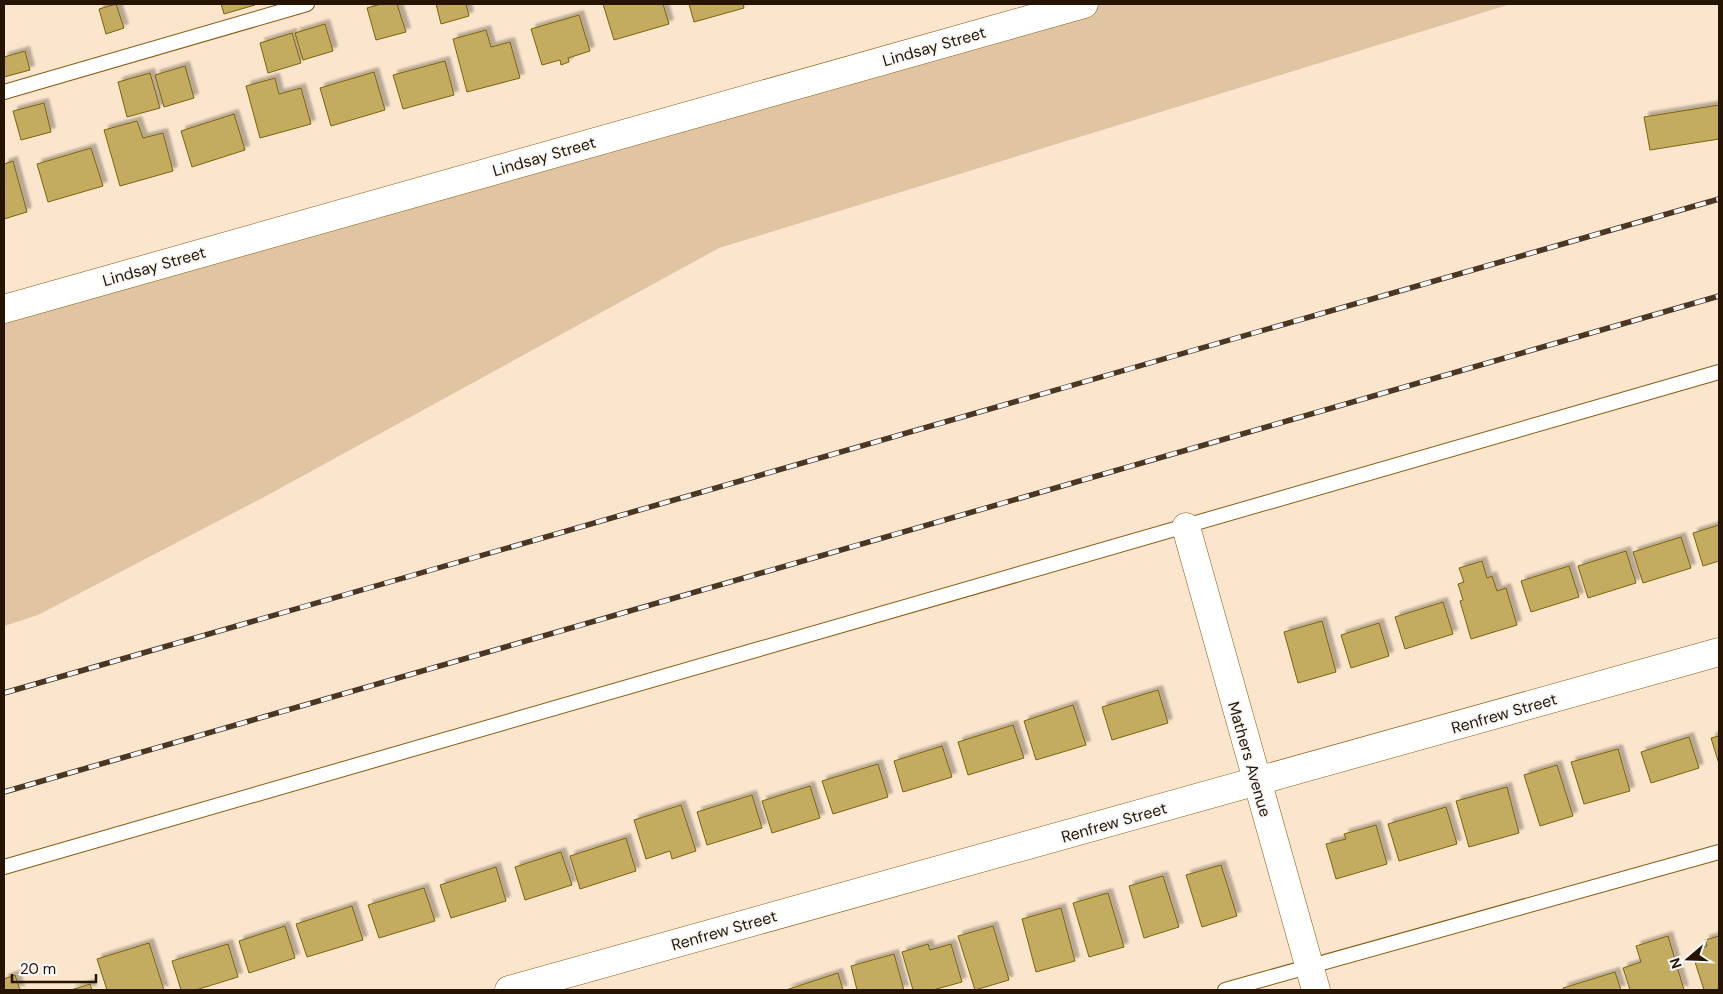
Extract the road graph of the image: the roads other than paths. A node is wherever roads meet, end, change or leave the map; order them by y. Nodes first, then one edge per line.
1 (306, 4) edge
2 (1084, 4) edge
3 (1044, 9) edge
4 (4, 92) edge
5 (4, 309) edge
6 (1719, 372) edge
7 (1186, 527) junction
8 (1719, 652) edge
9 (1256, 782) junction
10 (1719, 852) edge
11 (4, 867) edge
12 (1312, 978) edge
13 (509, 990) edge
14 (1225, 990) edge

1 - 4 lane
2 - 3 street, Lindsay Street
3 - 5 street, Lindsay Street
6 - 7 lane
7 - 9 street, Mathers Avenue
7 - 11 lane
8 - 9 street, Renfrew Street
9 - 12 street, Mathers Avenue
9 - 13 street, Renfrew Street
10 - 12 lane
12 - 14 lane

